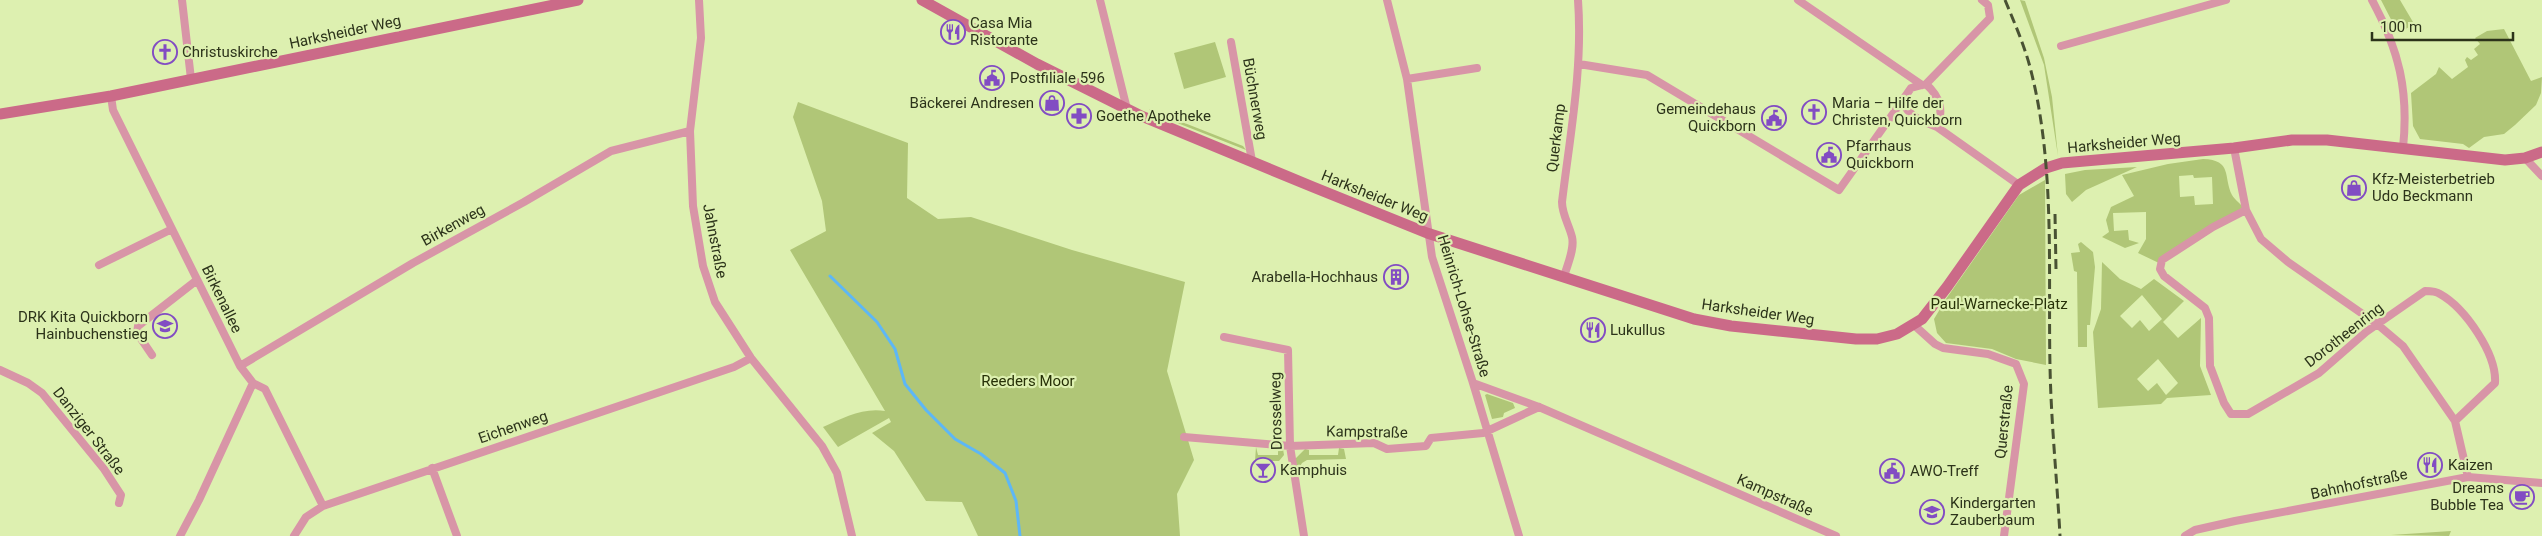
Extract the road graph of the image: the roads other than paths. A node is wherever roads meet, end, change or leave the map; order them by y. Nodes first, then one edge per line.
1 (182, 0) edge
2 (578, 0) edge
3 (700, 0) edge
4 (922, 0) edge
5 (1100, 0) edge
6 (1386, 0) edge
7 (1578, 0) edge
8 (1798, 0) edge
9 (1982, 0) edge
10 (2226, 0) edge
11 (2372, 0) edge
12 (1231, 42) dead end
13 (2061, 46) dead end
14 (1579, 64) junction
15 (1477, 68) dead end
16 (191, 79) junction
17 (1408, 79) junction
18 (1924, 84) junction
19 (111, 96) junction
20 (1902, 101) junction
21 (1127, 109) junction
22 (0, 114) edge
23 (1938, 127) junction
24 (690, 131) junction
25 (2234, 148) junction
26 (2404, 148) junction
27 (2542, 152) edge
28 (2525, 158) junction
29 (1252, 161) junction
30 (2542, 176) edge
31 (2019, 185) junction
32 (2246, 210) junction
33 (172, 229) junction
34 (1427, 233) junction
35 (99, 265) dead end
36 (1564, 277) junction
37 (197, 280) junction
38 (2377, 324) junction
39 (1914, 325) junction
40 (1224, 337) dead end
41 (152, 355) dead end
42 (751, 358) junction
43 (240, 366) junction
44 (0, 370) edge
45 (253, 383) junction
46 (1473, 383) junction
47 (1539, 407) junction
48 (2455, 421) junction
49 (1487, 429) junction
50 (1184, 437) dead end
51 (1290, 446) junction
52 (432, 468) junction
53 (2468, 477) junction
54 (2542, 483) edge
55 (119, 503) dead end
56 (323, 506) junction
57 (180, 536) edge
58 (294, 536) edge
59 (457, 536) edge
60 (852, 536) edge
61 (1304, 536) edge
62 (1519, 536) edge
63 (1836, 536) edge
64 (2004, 536) edge
65 (2185, 536) edge

1 - 16 street
2 - 16 main road, Harksheider Weg
3 - 24 street, Jahnstraße
4 - 21 main road, Harksheider Weg
5 - 21 street
6 - 17 street, Heinrich-Lohse-Straße
7 - 14 street, Querkamp
8 - 18 street
9 - 18 street
10 - 13 street
11 - 26 street
12 - 29 street, Büchnerweg
14 - 20 street
14 - 36 street, Querkamp
15 - 17 street
16 - 19 main road, Harksheider Weg
17 - 34 street, Heinrich-Lohse-Straße
18 - 20 street
18 - 23 street
19 - 22 main road, Harksheider Weg
19 - 33 street, Birkenallee
20 - 23 street
21 - 29 main road, Harksheider Weg
23 - 31 street
24 - 42 street, Jahnstraße
24 - 43 street, Birkenweg
25 - 26 main road, Harksheider Weg
25 - 31 main road, Harksheider Weg
25 - 32 street
26 - 28 main road, Harksheider Weg
27 - 28 main road, Harksheider Weg
28 - 30 street
29 - 34 main road, Harksheider Weg
31 - 39 main road, Harksheider Weg
32 - 38 street
32 - 38 street, Dorotheenring
33 - 35 street
33 - 37 street, Birkenallee
34 - 36 main road, Harksheider Weg
34 - 46 street, Heinrich-Lohse-Straße
36 - 39 main road, Harksheider Weg
37 - 41 street
37 - 43 street, Birkenallee
38 - 48 street
38 - 48 street, Dorotheenring
39 - 64 street, Querstraße
40 - 51 street, Drosselweg
42 - 52 street, Eichenweg
42 - 60 street, Jahnstraße
43 - 45 street, Birkenallee
44 - 55 street, Danziger Straße
45 - 56 street, Birkenallee
45 - 57 street
46 - 47 street, Kampstraße
46 - 49 street, Heinrich-Lohse-Straße
47 - 49 street, Kampstraße
47 - 63 street, Kampstraße
48 - 53 street
49 - 51 street, Kampstraße
49 - 62 street, Heinrich-Lohse-Straße
50 - 51 street, Kampstraße
51 - 61 street, Drosselweg
52 - 56 street, Eichenweg
52 - 59 street
53 - 54 street, Bahnhofstraße
53 - 65 street, Bahnhofstraße
56 - 58 street, Eichenweg

